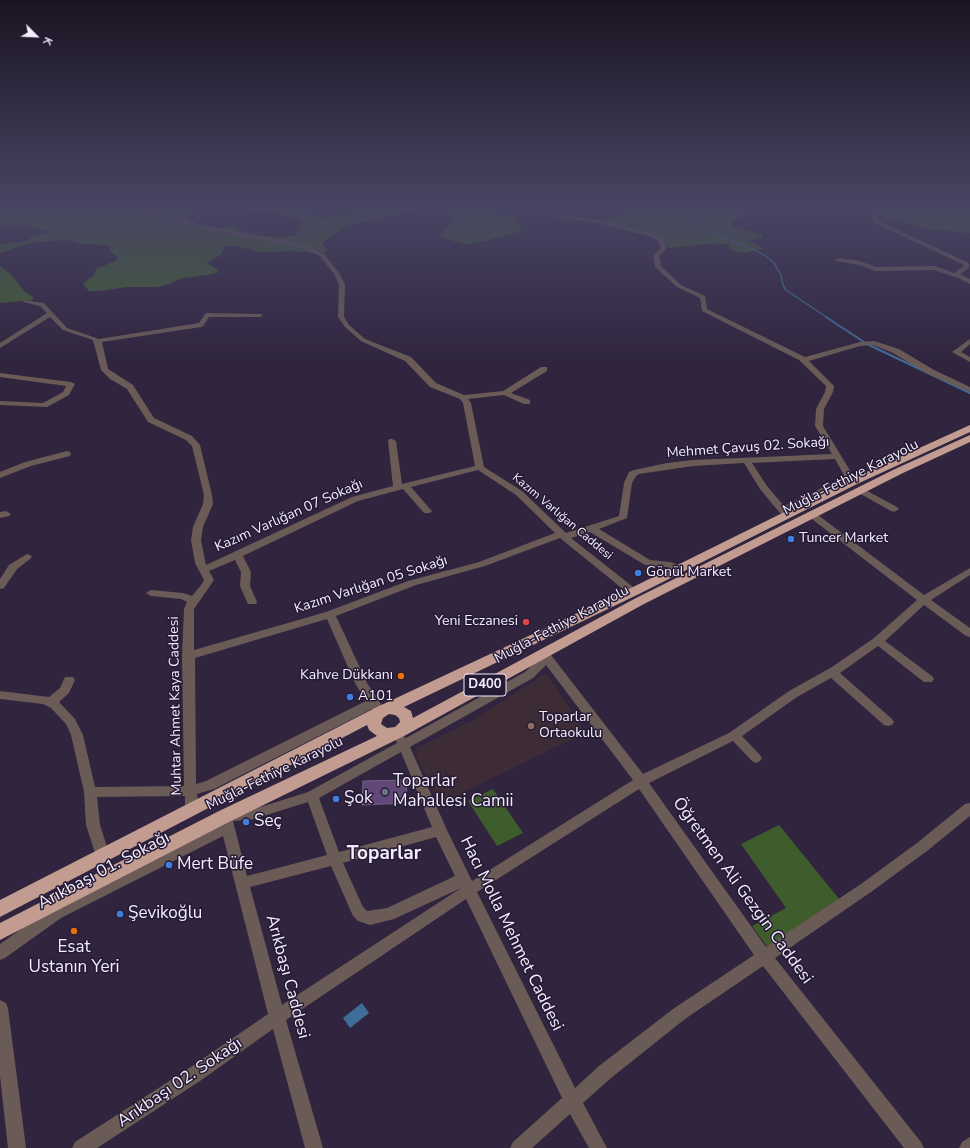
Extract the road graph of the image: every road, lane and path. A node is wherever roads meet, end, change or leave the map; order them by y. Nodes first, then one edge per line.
1 (326, 261) edge
2 (657, 261) edge
3 (842, 261) edge
4 (959, 261) edge
5 (958, 276) junction
6 (970, 282) edge
7 (25, 301) dead end
8 (50, 314) junction
9 (260, 315) dead end
10 (98, 341) junction
11 (970, 341) edge
12 (0, 346) edge
13 (804, 360) junction
14 (970, 360) edge
15 (544, 369) dead end
16 (0, 375) edge
17 (970, 390) edge
18 (505, 393) junction
19 (463, 397) junction
20 (0, 402) edge
21 (528, 402) dead end
22 (970, 428) edge
23 (970, 438) edge
24 (392, 441) dead end
25 (67, 454) dead end
26 (838, 456) junction
27 (746, 460) junction
28 (480, 467) junction
29 (0, 474) edge
30 (854, 483) junction
31 (401, 487) junction
32 (894, 509) dead end
33 (427, 511) dead end
34 (784, 512) junction
35 (812, 514) junction
36 (624, 516) joint
37 (591, 528) junction
38 (562, 535) junction
39 (238, 555) junction
40 (27, 557) dead end
41 (679, 568) junction
42 (204, 570) junction
43 (970, 571) edge
44 (0, 586) edge
45 (633, 592) junction
46 (151, 593) dead end
47 (924, 600) junction
48 (194, 601) junction
49 (252, 602) dead end
50 (330, 614) junction
51 (970, 633) edge
52 (878, 640) junction
53 (188, 656) junction
54 (545, 656) junction
55 (834, 671) junction
56 (928, 679) dead end
57 (69, 680) dead end
58 (0, 695) edge
59 (868, 696) dead end
60 (51, 702) junction
61 (378, 707) junction
62 (888, 722) dead end
63 (734, 735) junction
64 (401, 739) junction
65 (756, 758) dead end
66 (641, 781) junction
67 (190, 790) junction
68 (90, 792) junction
69 (312, 796) junction
70 (970, 808) edge
71 (192, 810) junction
72 (226, 821) junction
73 (440, 830) junction
74 (103, 856) junction
75 (335, 859) junction
76 (242, 883) junction
77 (466, 885) junction
78 (0, 909) edge
79 (0, 932) edge
80 (0, 953) edge
81 (764, 956) junction
82 (0, 1008) edge
83 (277, 1017) junction
84 (573, 1102) junction
85 (17, 1148) edge
86 (81, 1148) edge
87 (314, 1148) edge
88 (519, 1148) edge
89 (598, 1148) edge
90 (915, 1148) edge

1 - 19 street
2 - 13 street
3 - 5 street
4 - 5 street
5 - 6 street
7 - 8 street
8 - 10 street
8 - 12 street
9 - 10 street
10 - 42 street, Muhtar Ahmet Kaya Caddesi
11 - 14 street
13 - 17 street
13 - 26 street
15 - 18 street
16 - 20 street
18 - 19 street
18 - 21 street
19 - 28 street
22 - 30 highway, Muğla-Fethiye Karayolu / D400
23 - 30 highway, Muğla-Fethiye Karayolu / D400
24 - 31 street
25 - 29 street
26 - 27 street, Mehmet Çavuş 02. Sokağı
26 - 30 street
27 - 34 street
27 - 36 street, Mehmet Çavuş 02. Sokağı
28 - 31 street, Kazım Varlığan 07 Sokağı
28 - 38 street, Kazım Varlığan Caddesi
30 - 32 street
30 - 34 highway, Muğla-Fethiye Karayolu / D400
30 - 35 highway, Muğla-Fethiye Karayolu / D400
31 - 33 street
31 - 39 street, Kazım Varlığan 07 Sokağı
34 - 41 highway, Muğla-Fethiye Karayolu / D400
35 - 47 street
35 - 54 highway, Muğla-Fethiye Karayolu / D400
36 - 37 street, Kazım Varlığan 05 Sokağı
37 - 38 street, Kazım Varlığan 05 Sokağı
37 - 41 street
38 - 45 street, Kazım Varlığan Caddesi
38 - 50 street, Kazım Varlığan 05 Sokağı
39 - 42 street, Kazım Varlığan 07 Sokağı
39 - 49 street
40 - 44 street
41 - 45 highway, Muğla-Fethiye Karayolu / D400
42 - 48 street, Muhtar Ahmet Kaya Caddesi
43 - 47 street
45 - 61 highway, Muğla-Fethiye Karayolu / D400
46 - 48 street
47 - 51 street
47 - 52 street
48 - 53 street, Muhtar Ahmet Kaya Caddesi
50 - 53 street, Kazım Varlığan 05 Sokağı
50 - 61 street
52 - 55 street
52 - 56 street
53 - 67 street, Muhtar Ahmet Kaya Caddesi
54 - 64 highway, Muğla-Fethiye Karayolu / D400
54 - 66 street, Öğretmen Ali Gezgin Caddesi
55 - 59 street
55 - 62 street
55 - 63 street
57 - 60 street
58 - 60 street
60 - 68 street
61 - 64 highway
61 - 64 highway
61 - 67 street
61 - 71 highway, Muğla-Fethiye Karayolu / D400
63 - 65 street
63 - 66 street
64 - 69 street
64 - 72 highway, Muğla-Fethiye Karayolu / D400
64 - 73 street, Hacı Molla Mehmet Caddesi
66 - 77 street
66 - 81 street, Öğretmen Ali Gezgin Caddesi
67 - 68 street
67 - 71 street, Muhtar Ahmet Kaya Caddesi
68 - 74 street
69 - 72 street
69 - 75 street
70 - 81 street
71 - 74 highway, Muğla-Fethiye Karayolu / D400
72 - 76 street, Arıkbaşı Caddesi
72 - 79 highway, Muğla-Fethiye Karayolu / D400
72 - 80 street, Arıkbaşı 01. Sokağı
73 - 75 street
73 - 77 street, Hacı Molla Mehmet Caddesi
74 - 78 highway, Muğla-Fethiye Karayolu / D400
75 - 76 street
75 - 77 street
76 - 83 street, Arıkbaşı Caddesi
77 - 83 street, Arıkbaşı 02. Sokağı
77 - 84 street, Hacı Molla Mehmet Caddesi
81 - 84 street
81 - 90 street, Öğretmen Ali Gezgin Caddesi
82 - 85 street
83 - 86 street, Arıkbaşı 02. Sokağı
83 - 87 street, Arıkbaşı Caddesi
84 - 88 street
84 - 89 street, Hacı Molla Mehmet Caddesi

